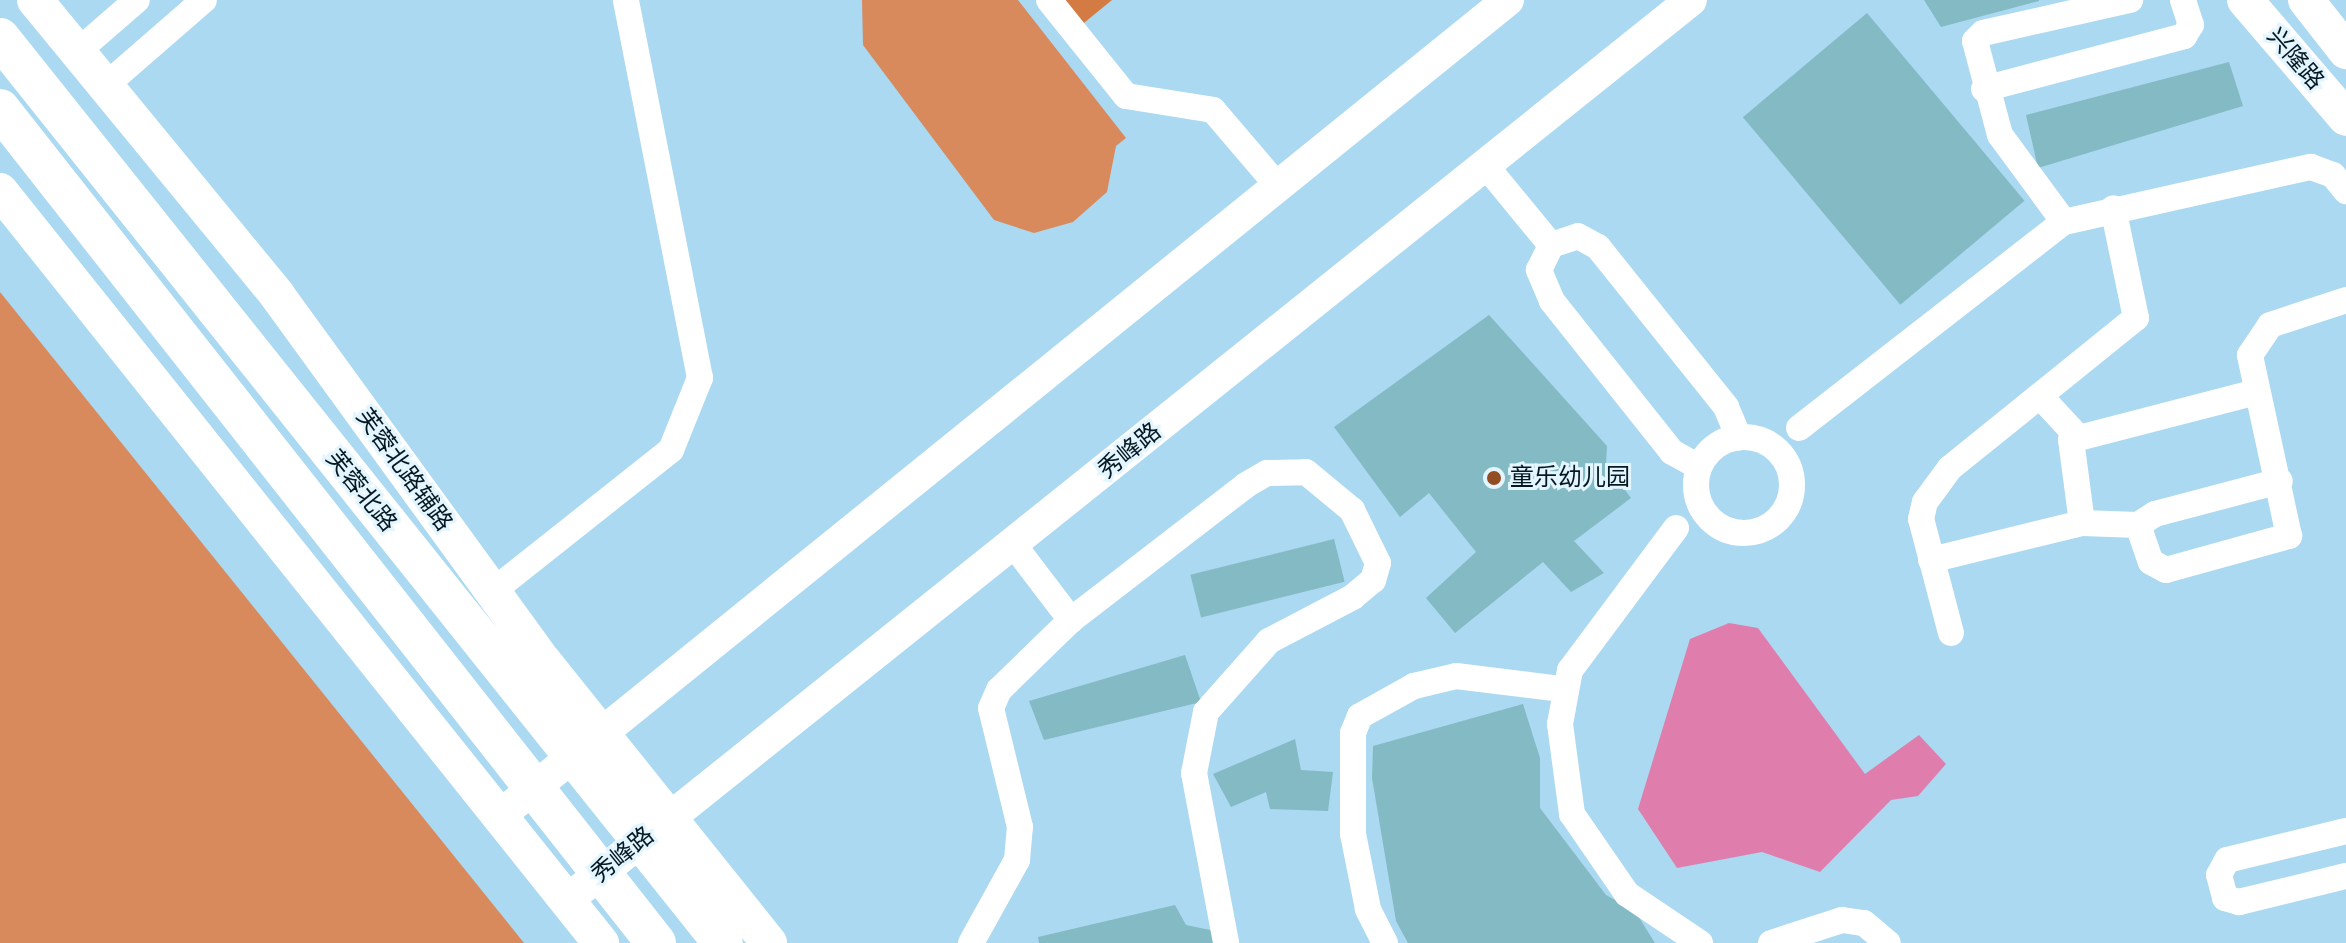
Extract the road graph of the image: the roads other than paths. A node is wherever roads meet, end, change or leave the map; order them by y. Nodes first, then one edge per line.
1 (35, 0) edge
2 (137, 0) edge
3 (204, 0) edge
4 (626, 0) edge
5 (1049, 0) edge
6 (1508, 0) edge
7 (1691, 0) edge
8 (2130, 0) edge
9 (2183, 0) edge
10 (2245, 0) edge
11 (2306, 0) edge
12 (0, 38) edge
13 (2346, 51) edge
14 (77, 52) junction
15 (105, 86) junction
16 (1984, 89) junction
17 (0, 109) edge
18 (2346, 118) edge
19 (1486, 166) junction
20 (1278, 186) junction
21 (0, 191) edge
22 (2346, 191) edge
23 (2113, 208) junction
24 (2064, 222) junction
25 (1551, 245) junction
26 (2346, 300) edge
27 (2256, 392) junction
28 (2040, 396) junction
29 (1799, 428) junction
30 (2077, 436) junction
31 (1750, 439) junction
32 (1786, 461) junction
33 (1699, 467) junction
34 (2280, 481) junction
35 (1704, 508) junction
36 (2082, 523) junction
37 (2138, 525) junction
38 (1013, 544) junction
39 (1931, 560) junction
40 (493, 591) junction
41 (1071, 620) junction
42 (1951, 633) dead end
43 (1562, 689) junction
44 (585, 743) junction
45 (531, 789) junction
46 (498, 817) junction
47 (654, 829) junction
48 (2346, 831) edge
49 (599, 873) junction
50 (2346, 876) edge
51 (566, 901) junction
52 (601, 943) edge
53 (656, 943) edge
54 (723, 943) edge
55 (769, 943) edge
56 (971, 943) edge
57 (1226, 943) edge
58 (1385, 943) edge
59 (1700, 943) edge
60 (1771, 943) edge
61 (1888, 943) edge

1 - 14 main road, 芙蓉北路辅路
2 - 14 street
3 - 15 street
4 - 40 street
5 - 20 street
6 - 20 street
7 - 19 street, 秀峰路
8 - 16 street
9 - 16 street
10 - 18 main road, 兴隆路
11 - 13 main road, 兴隆路
12 - 44 main road, 芙蓉北路
14 - 15 main road, 芙蓉北路辅路
15 - 40 main road, 芙蓉北路辅路
16 - 24 street
17 - 45 main road, 芙蓉北路
19 - 25 street
19 - 38 street, 秀峰路
20 - 44 street
21 - 46 main road
22 - 23 street
23 - 24 street
23 - 28 street
24 - 29 street
25 - 31 street
25 - 33 street
26 - 27 street
27 - 30 street
27 - 34 street
28 - 30 street
28 - 39 street
29 - 31 street
29 - 32 street
30 - 36 street
31 - 32 street
31 - 33 street
32 - 35 street
33 - 35 street
34 - 37 street
34 - 37 street
35 - 43 street
36 - 37 street
36 - 39 street
38 - 41 street
38 - 47 street, 秀峰路
39 - 42 street
40 - 44 main road, 芙蓉北路辅路
41 - 56 street
41 - 57 street
43 - 58 street
43 - 59 street
44 - 45 street
44 - 47 main road, 芙蓉北路
45 - 46 street
45 - 49 main road, 芙蓉北路
46 - 51 main road
47 - 49 street, 秀峰路
47 - 54 main road, 芙蓉北路
47 - 55 main road
48 - 50 street
49 - 51 street, 秀峰路
49 - 53 main road, 芙蓉北路
51 - 52 main road
60 - 61 street

